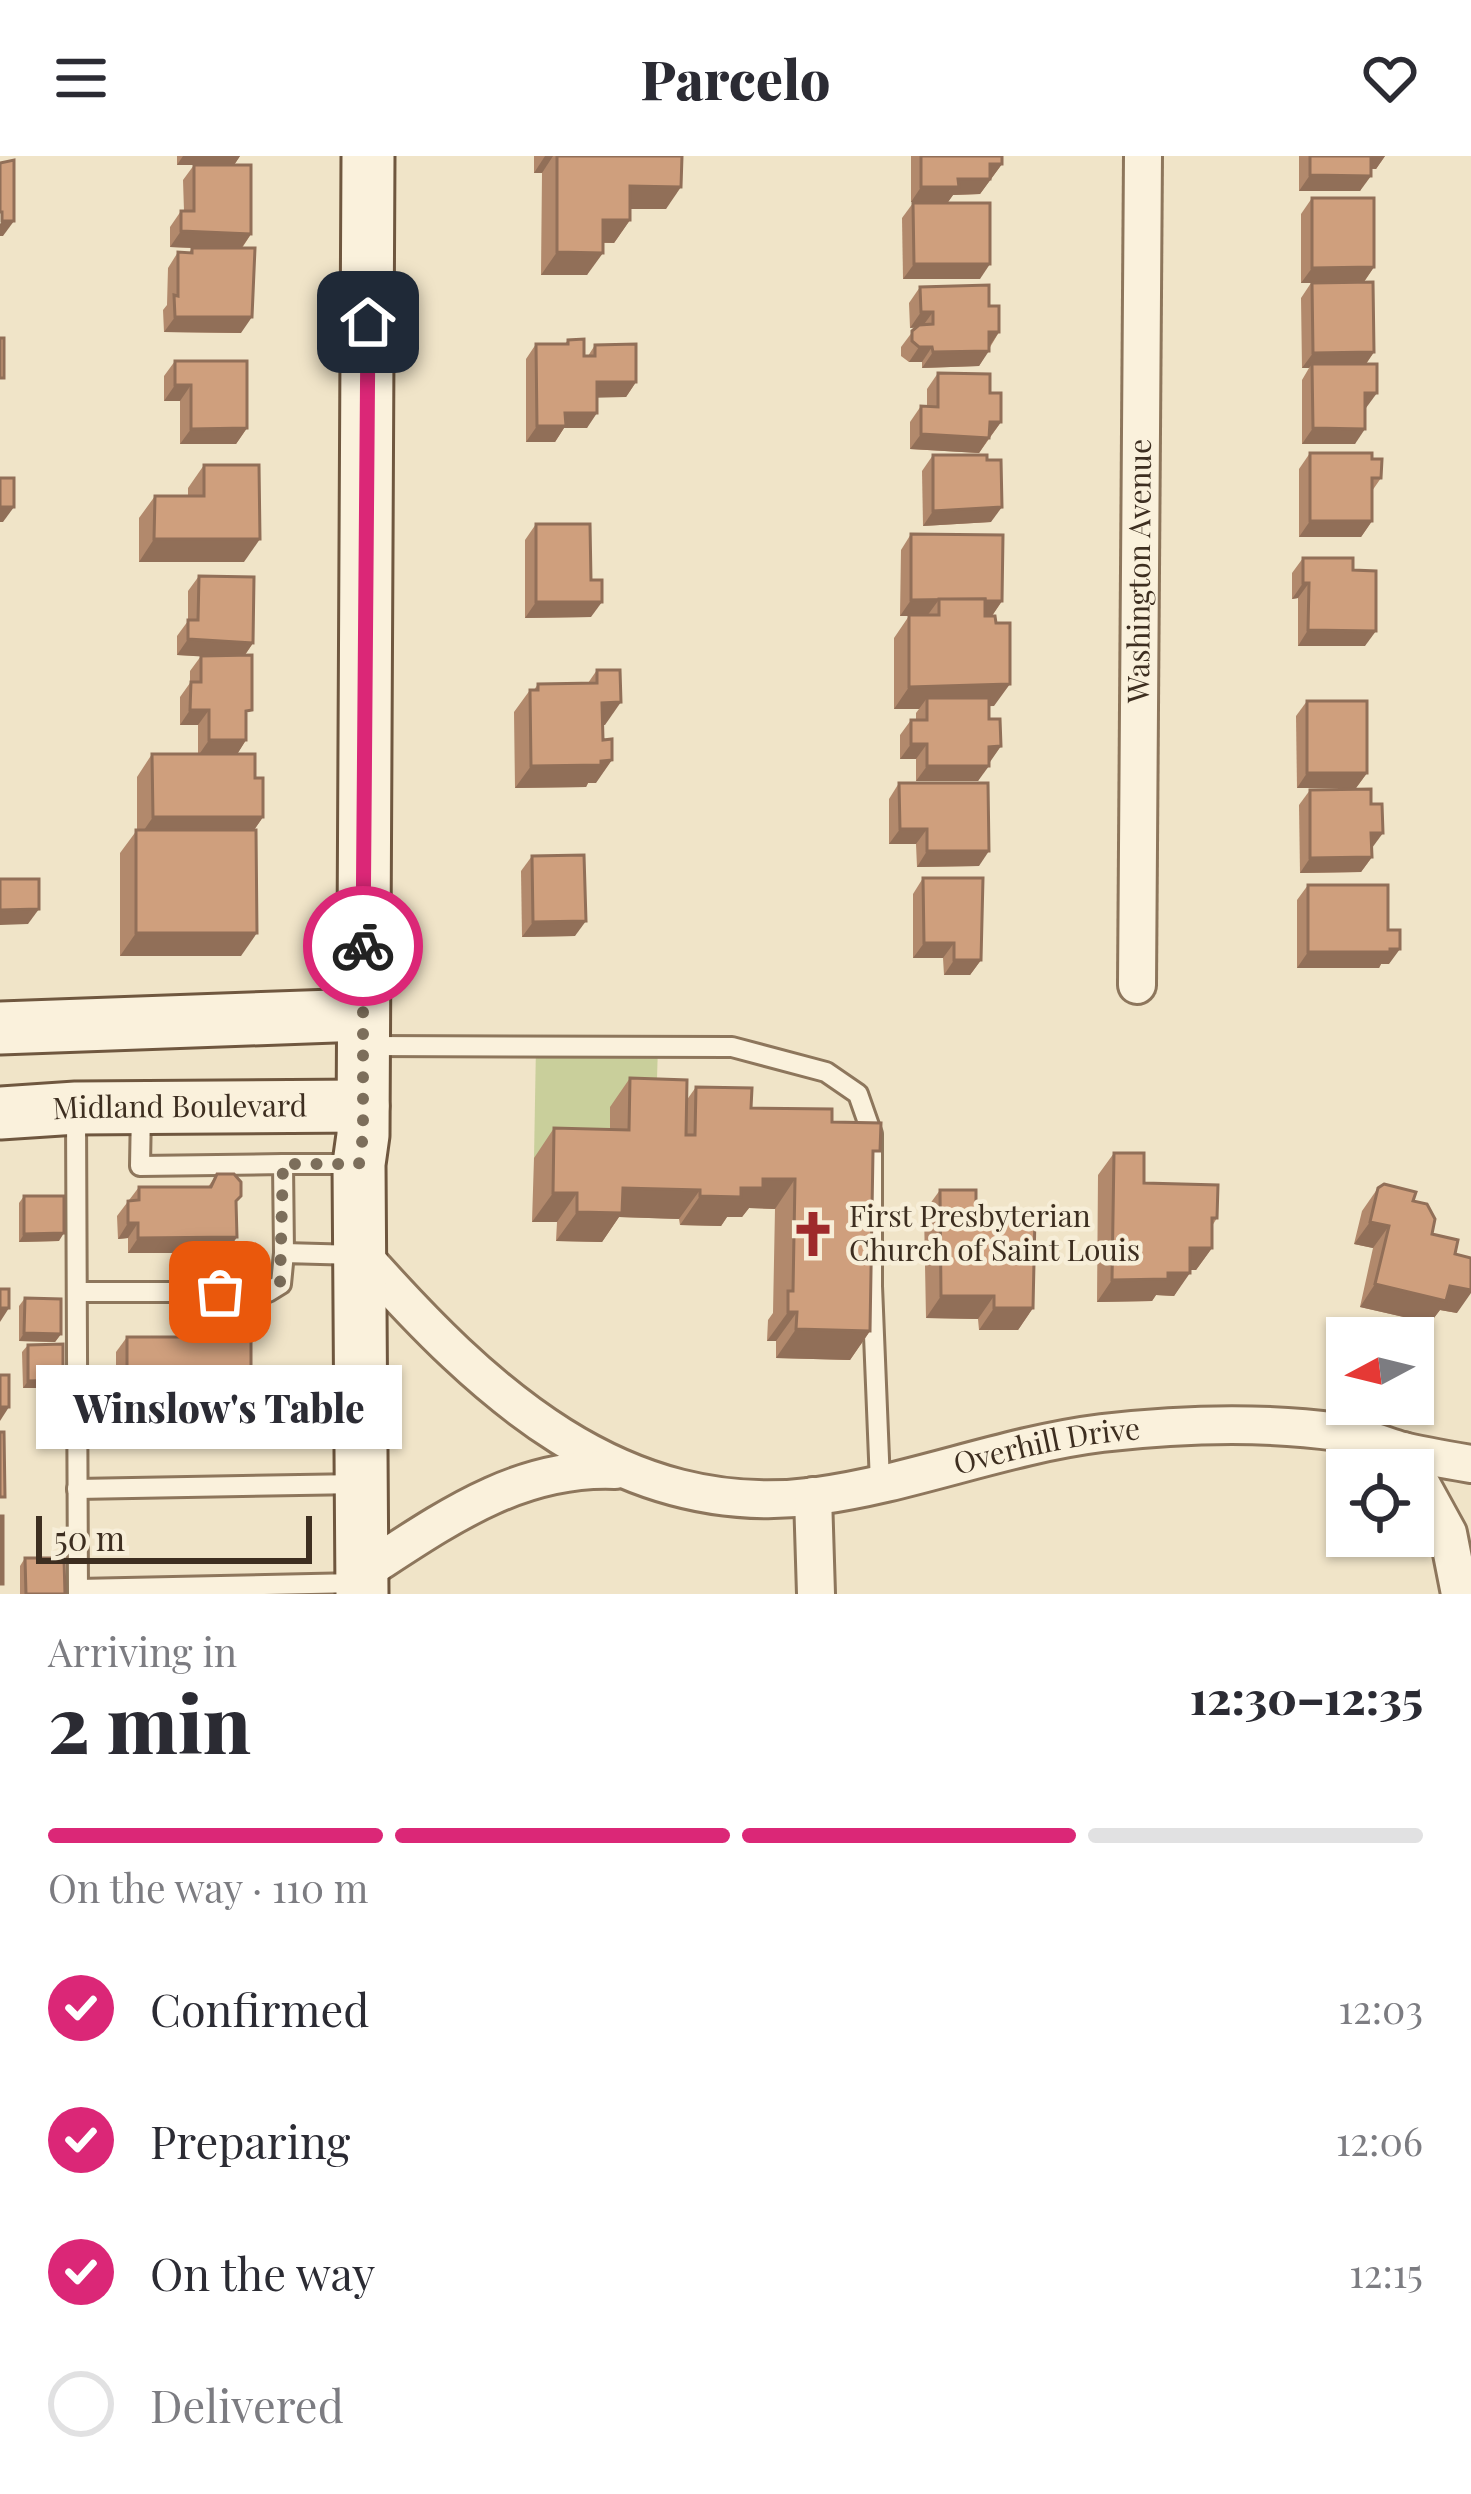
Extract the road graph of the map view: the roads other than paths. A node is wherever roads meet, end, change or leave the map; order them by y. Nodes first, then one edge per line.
1 (368, 156) edge
2 (1143, 156) edge
3 (1137, 986) dead end
4 (0, 1028) edge
5 (362, 1030) junction
6 (363, 1106) junction
7 (76, 1108) junction
8 (141, 1108) junction
9 (0, 1113) edge
10 (283, 1164) junction
11 (359, 1164) junction
12 (284, 1253) junction
13 (362, 1255) junction
14 (76, 1292) junction
15 (1397, 1449) edge
16 (1434, 1457) edge
17 (1471, 1464) edge
18 (624, 1470) junction
19 (880, 1483) junction
20 (362, 1484) junction
21 (77, 1489) junction
22 (813, 1496) junction
23 (1434, 1507) edge
24 (362, 1584) edge
25 (78, 1592) edge
26 (816, 1594) edge
27 (1460, 1594) edge

1 - 5 main road
2 - 3 street, Washington Avenue
4 - 5 main road
5 - 6 main road
5 - 19 lane
6 - 8 main road, Midland Boulevard
6 - 11 main road
7 - 8 main road, Midland Boulevard
7 - 9 main road, Midland Boulevard
7 - 14 lane
8 - 10 lane
10 - 11 lane
10 - 12 lane
11 - 13 main road
12 - 13 lane
12 - 14 lane
13 - 18 street, Overhill Drive
13 - 20 main road
14 - 21 lane
15 - 19 street, Overhill Drive
16 - 17 street, Overhill Drive
18 - 22 street, Overhill Drive
18 - 24 street, Overhill Drive
19 - 22 street, Overhill Drive
20 - 21 lane
20 - 24 main road
21 - 25 lane
22 - 26 street
23 - 27 street
24 - 25 lane

